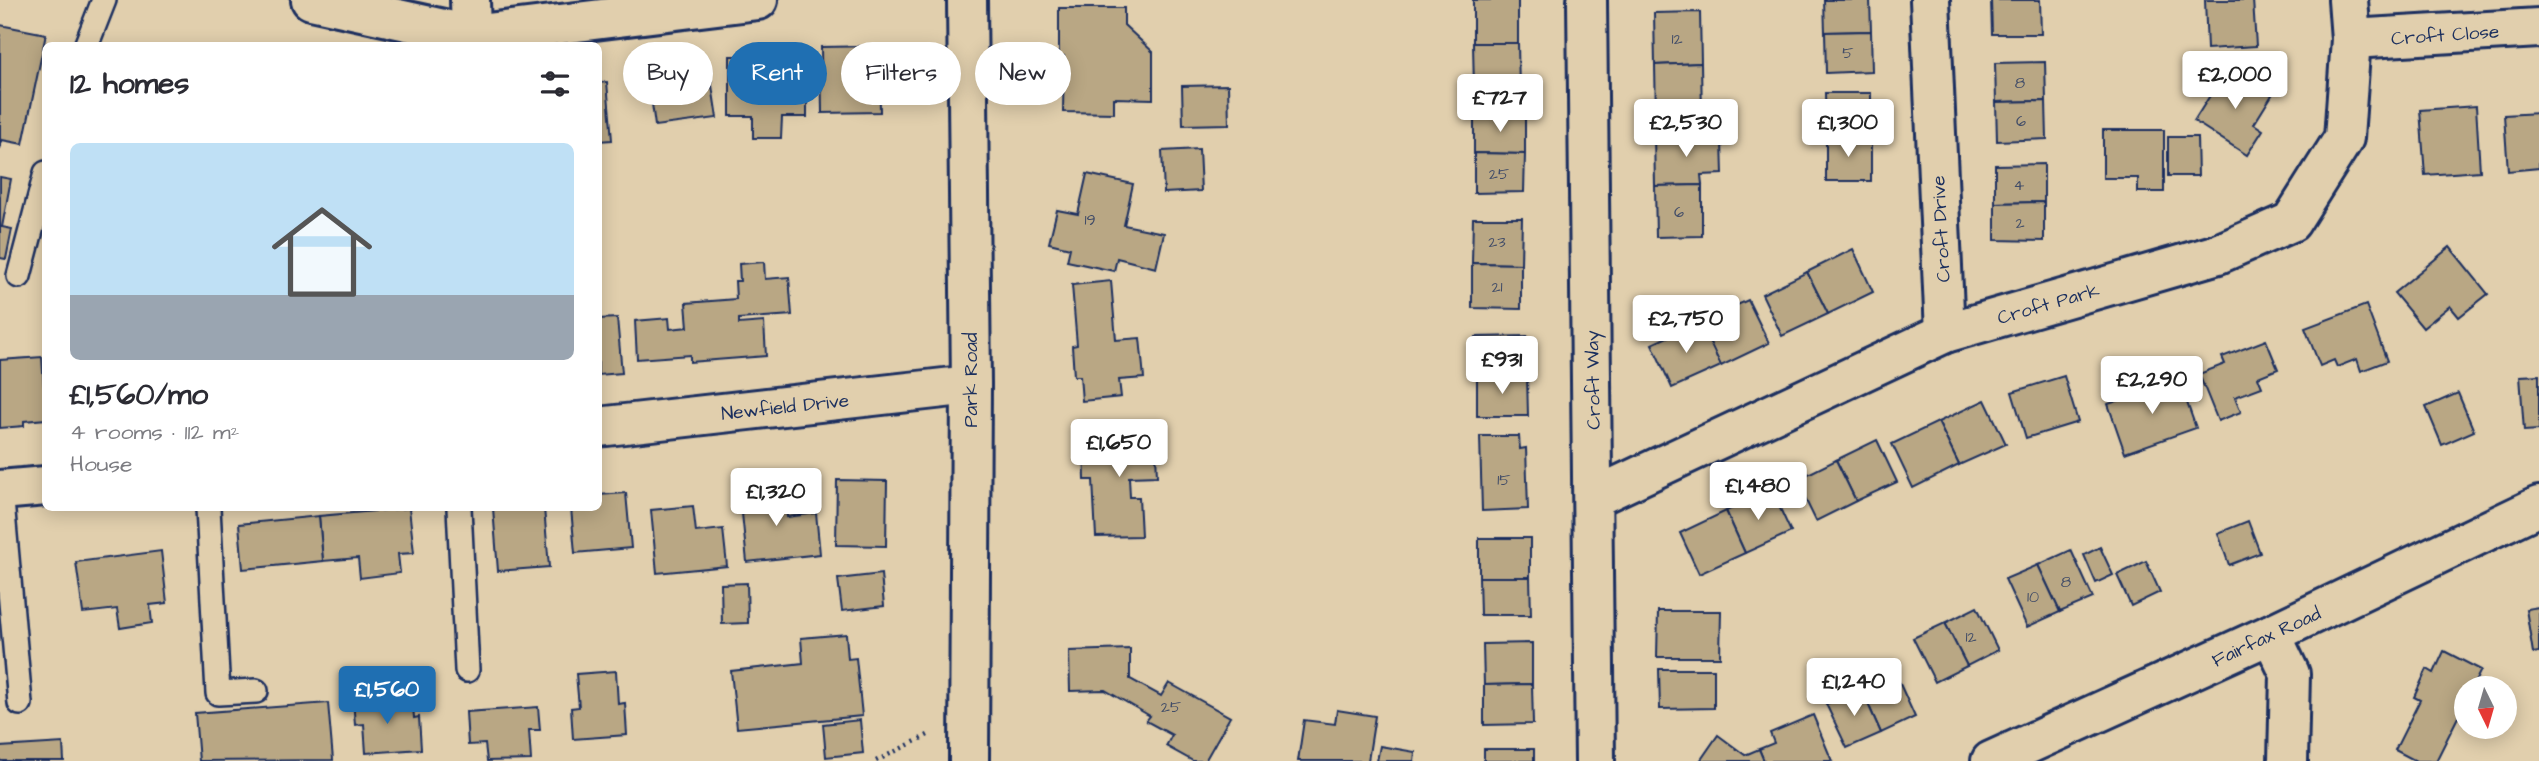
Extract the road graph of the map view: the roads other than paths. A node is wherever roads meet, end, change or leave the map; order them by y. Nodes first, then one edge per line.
1 (104, 0) edge
2 (310, 0) edge
3 (758, 0) edge
4 (967, 0) edge
5 (1587, 0) edge
6 (1930, 0) edge
7 (2348, 0) edge
8 (471, 18) edge
9 (2539, 27) edge
10 (2351, 40) junction
11 (88, 42) edge
12 (42, 188) edge
13 (19, 276) dead end
14 (1945, 333) junction
15 (971, 385) junction
16 (602, 427) edge
17 (42, 486) edge
18 (1, 490) edge
19 (1595, 497) junction
20 (2539, 506) edge
21 (208, 511) edge
22 (459, 511) edge
23 (2271, 634) junction
24 (467, 670) dead end
25 (256, 691) dead end
26 (20, 703) dead end
27 (969, 761) edge
28 (1595, 761) edge
29 (1991, 761) edge
30 (2288, 761) edge

1 - 11 lane
2 - 8 street
3 - 8 street
4 - 15 street, Park Road
5 - 19 street, Croft Way
6 - 14 street, Croft Drive
7 - 10 street, Croft Park
9 - 10 street, Croft Close
10 - 14 street, Croft Park
12 - 13 lane
14 - 19 street, Croft Park
15 - 16 street, Newfield Drive
15 - 27 street, Park Road
17 - 18 street
18 - 26 lane
19 - 28 street, Croft Way
20 - 23 street, Fairfax Road
21 - 25 lane
22 - 24 lane
23 - 29 street, Fairfax Road
23 - 30 street

